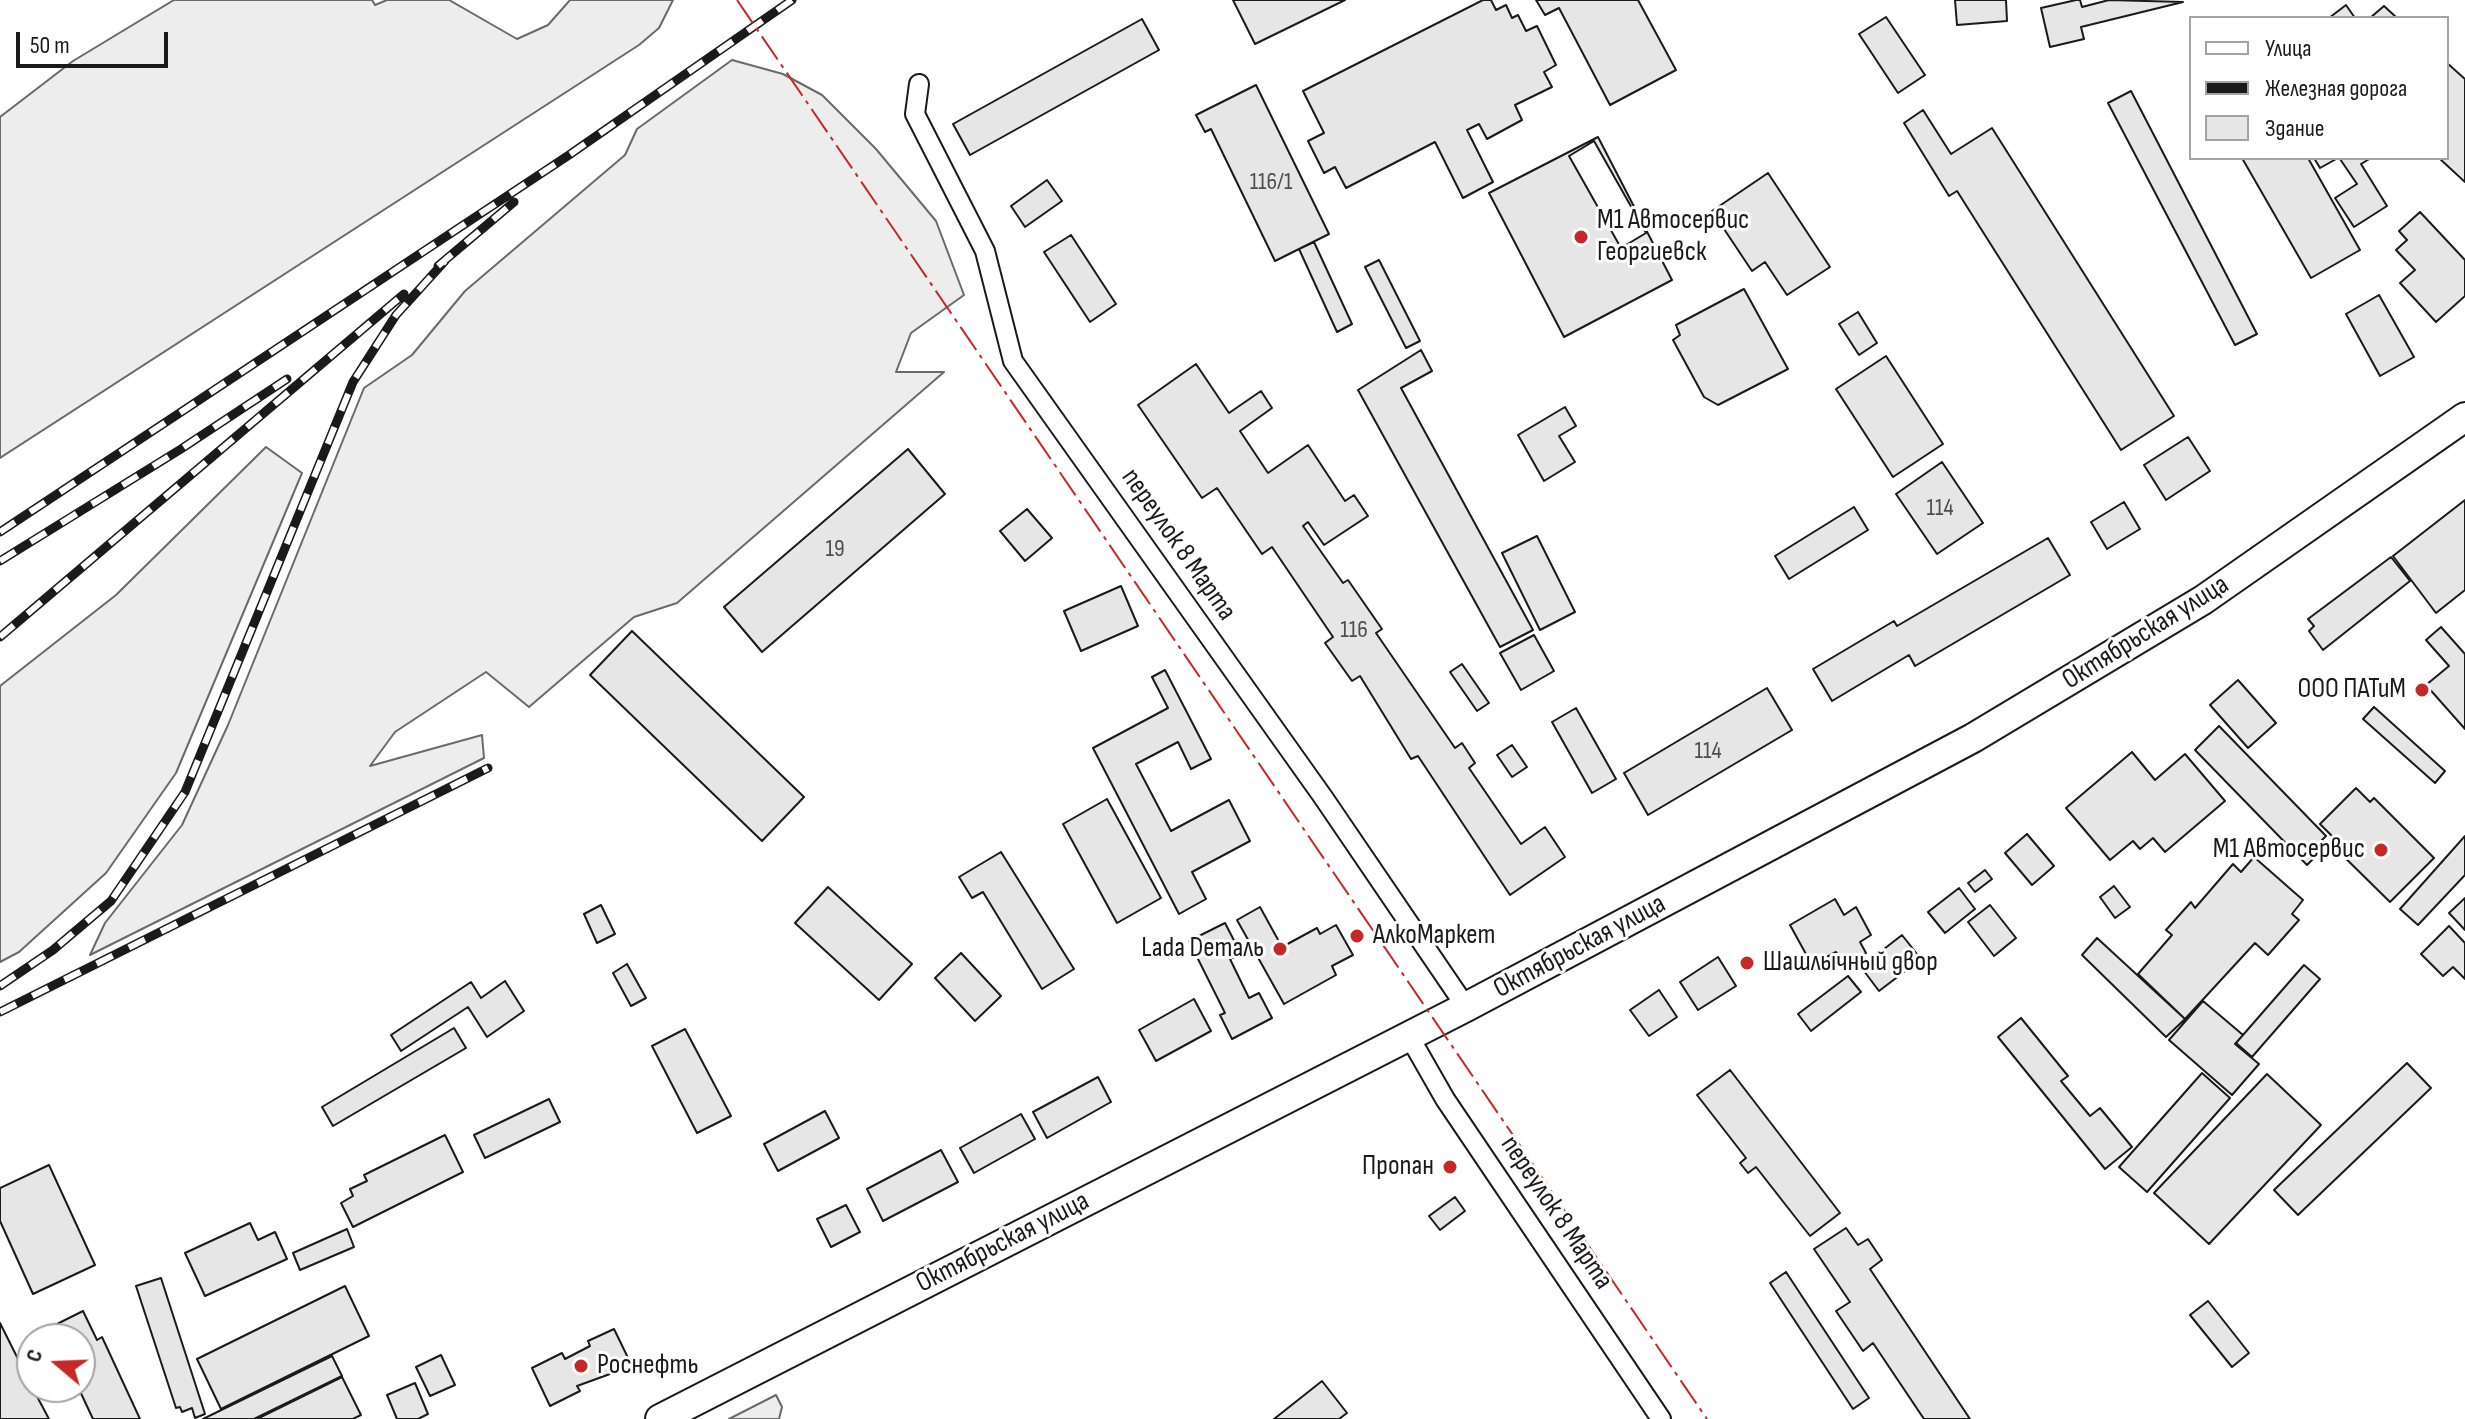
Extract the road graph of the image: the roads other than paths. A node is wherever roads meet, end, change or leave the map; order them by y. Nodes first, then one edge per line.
1 (919, 84) dead end
2 (2465, 417) edge
3 (1466, 1007) junction
4 (1409, 1036) junction
5 (660, 1419) edge
6 (1661, 1419) edge

1 - 3 street, переулок 8 Марта
2 - 3 main road, Октябрьская улица
3 - 4 main road, Октябрьская улица
4 - 5 main road, Октябрьская улица
4 - 6 street, переулок 8 Марта

